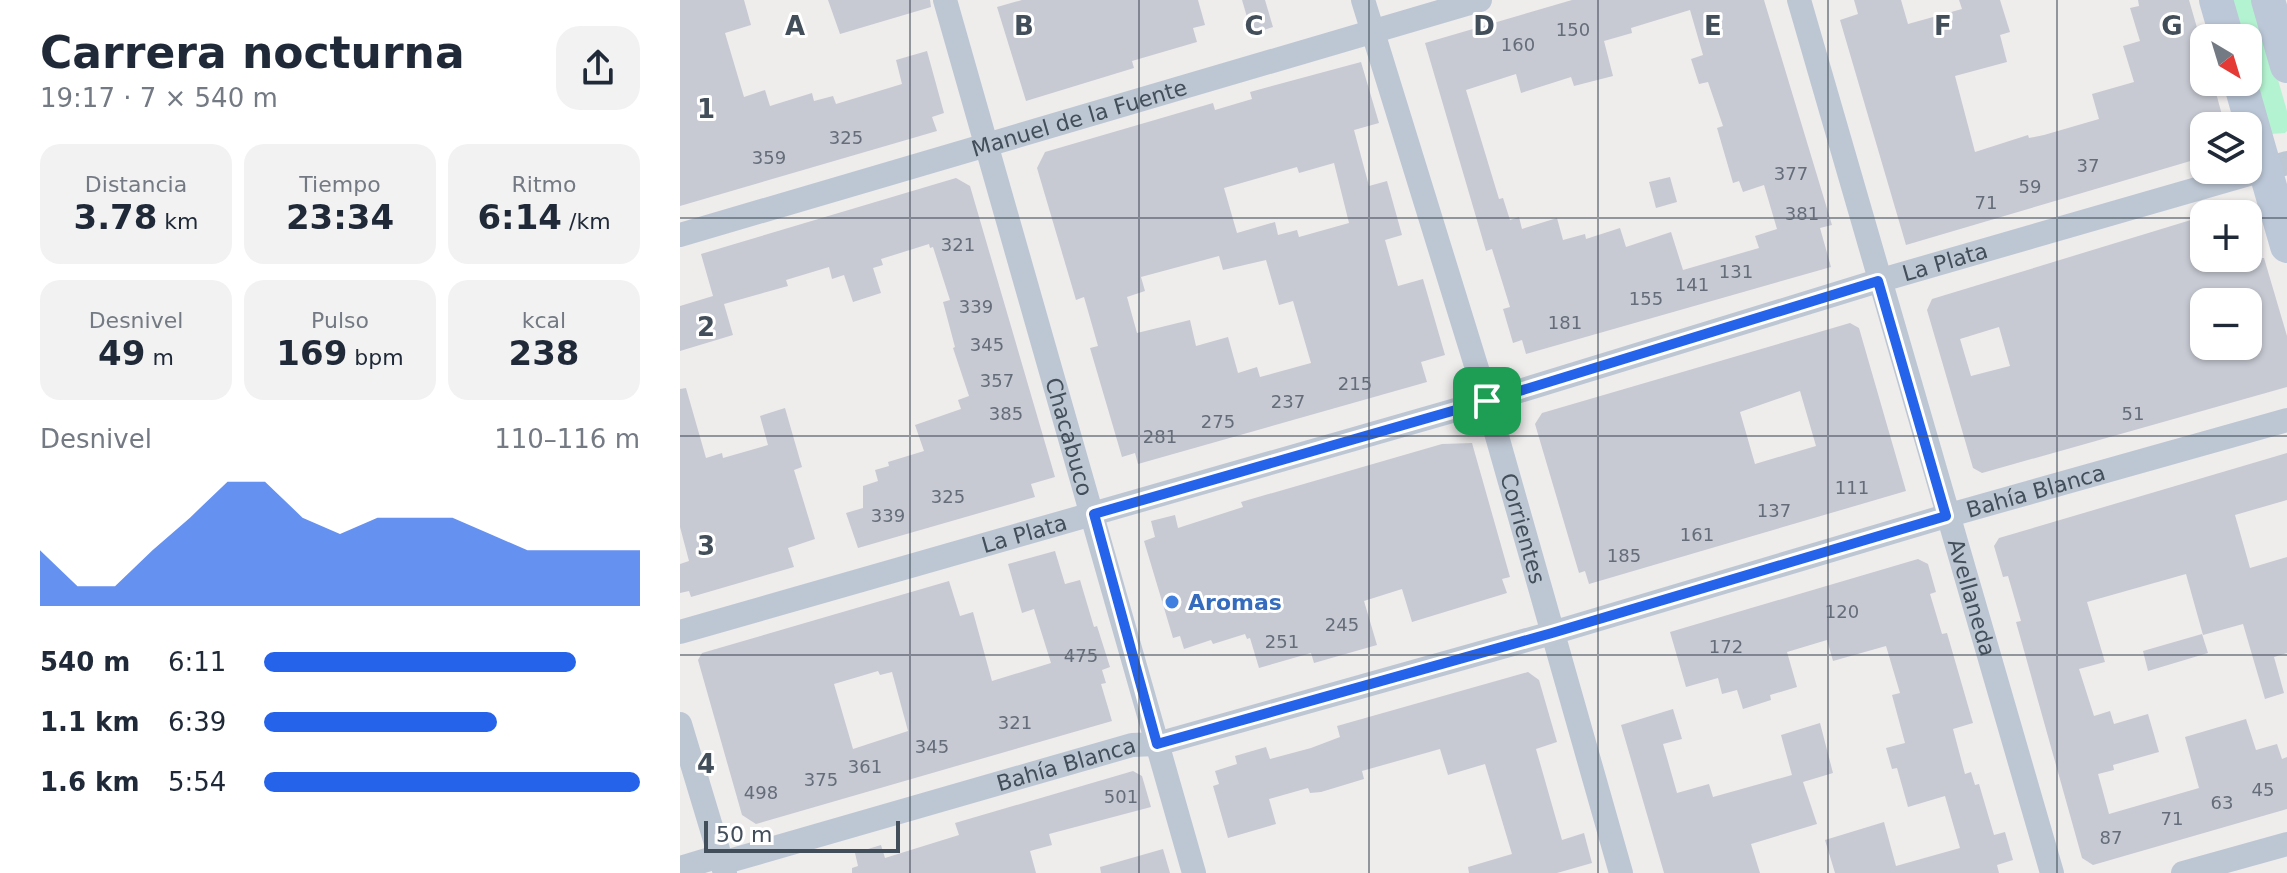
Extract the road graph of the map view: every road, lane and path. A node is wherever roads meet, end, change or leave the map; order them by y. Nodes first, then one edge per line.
1 (945, 0) edge
2 (1363, 0) edge
3 (1480, 0) edge
4 (1799, 0) edge
5 (2216, 0) edge
6 (2268, 0) edge
7 (2223, 24) edge
8 (1373, 32) junction
9 (2287, 66) edge
10 (2246, 96) edge
11 (985, 144) junction
12 (2276, 166) edge
13 (680, 235) edge
14 (2287, 246) edge
15 (1878, 281) junction
16 (1487, 401) junction
17 (2287, 420) edge
18 (1094, 514) junction
19 (1946, 516) junction
20 (680, 632) edge
21 (1552, 633) junction
22 (680, 724) edge
23 (1157, 744) junction
24 (2287, 844) edge
25 (722, 864) edge
26 (680, 868) edge
27 (1194, 873) edge
28 (1621, 873) edge
29 (2052, 873) edge
30 (2183, 873) edge

1 - 11 street, Chacabuco
2 - 8 street, Corrientes
3 - 8 street, Manuel de la Fuente
4 - 15 street, Avellaneda
5 - 7 main road
6 - 9 main road
8 - 11 street, Manuel de la Fuente
8 - 16 street, Corrientes
10 - 12 main road
11 - 13 street, Manuel de la Fuente
11 - 18 street, Chacabuco
12 - 14 main road
12 - 15 street, La Plata
15 - 16 street, La Plata
15 - 19 street, Avellaneda
16 - 18 street, La Plata
16 - 21 street, Corrientes
17 - 19 street, Bahía Blanca
18 - 20 street, La Plata
18 - 23 street, Chacabuco
19 - 21 street, Bahía Blanca
19 - 29 street, Avellaneda
21 - 23 street, Bahía Blanca
21 - 28 street, Corrientes
22 - 25 street
23 - 25 street, Bahía Blanca
23 - 27 street, Chacabuco
24 - 30 street
25 - 26 street, Bahía Blanca

